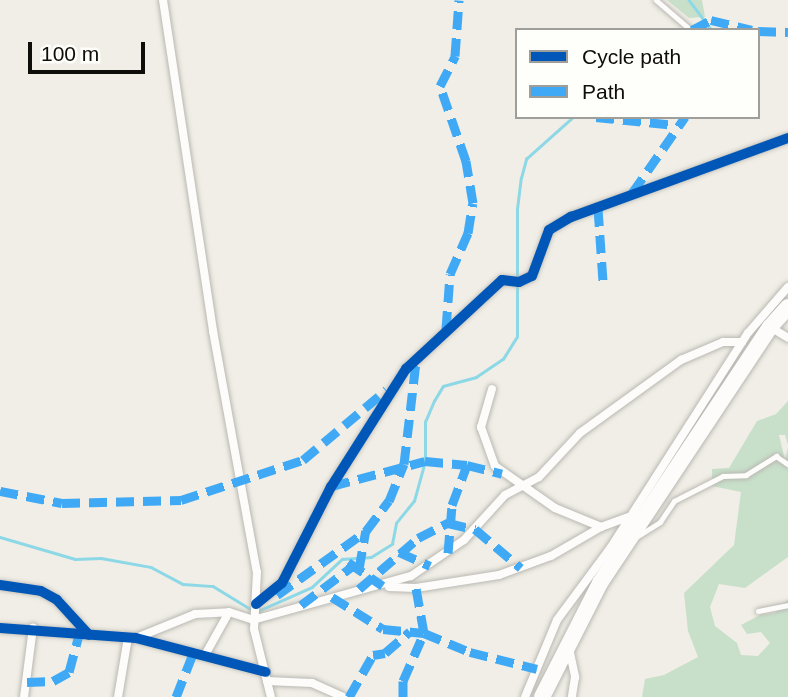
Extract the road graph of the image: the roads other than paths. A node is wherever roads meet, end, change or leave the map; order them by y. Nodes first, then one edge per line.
1 (163, 0) edge
2 (656, 0) edge
3 (689, 28) edge
4 (788, 138) edge
5 (788, 287) edge
6 (788, 307) edge
7 (770, 327) junction
8 (788, 338) edge
9 (742, 342) junction
10 (492, 389) dead end
11 (788, 464) edge
12 (525, 485) junction
13 (629, 517) junction
14 (601, 527) junction
15 (631, 536) junction
16 (0, 585) edge
17 (383, 586) junction
18 (256, 604) junction
19 (788, 605) edge
20 (758, 611) dead end
21 (229, 612) junction
22 (253, 620) junction
23 (0, 628) edge
24 (33, 628) junction
25 (89, 635) junction
26 (132, 638) junction
27 (568, 642) junction
28 (205, 655) junction
29 (267, 676) junction
30 (24, 697) edge
31 (118, 697) edge
32 (271, 697) edge
33 (343, 697) edge
34 (525, 697) edge
35 (542, 697) edge
36 (572, 697) edge

1 - 18 street
2 - 3 lane
4 - 18 street
5 - 9 street
6 - 7 highway
7 - 8 street
7 - 15 highway
9 - 12 street
9 - 13 street
10 - 12 street
11 - 15 lane
12 - 14 street
12 - 17 street
13 - 14 street
13 - 34 street
14 - 17 street
15 - 27 highway
16 - 25 street
17 - 22 street
18 - 22 street
19 - 20 lane
21 - 22 street
21 - 26 street
21 - 28 street
22 - 29 street
23 - 24 street
24 - 25 street
24 - 30 street
25 - 26 street
26 - 28 street
26 - 31 street
27 - 35 highway
27 - 36 street
28 - 29 street
29 - 32 street
29 - 33 street

